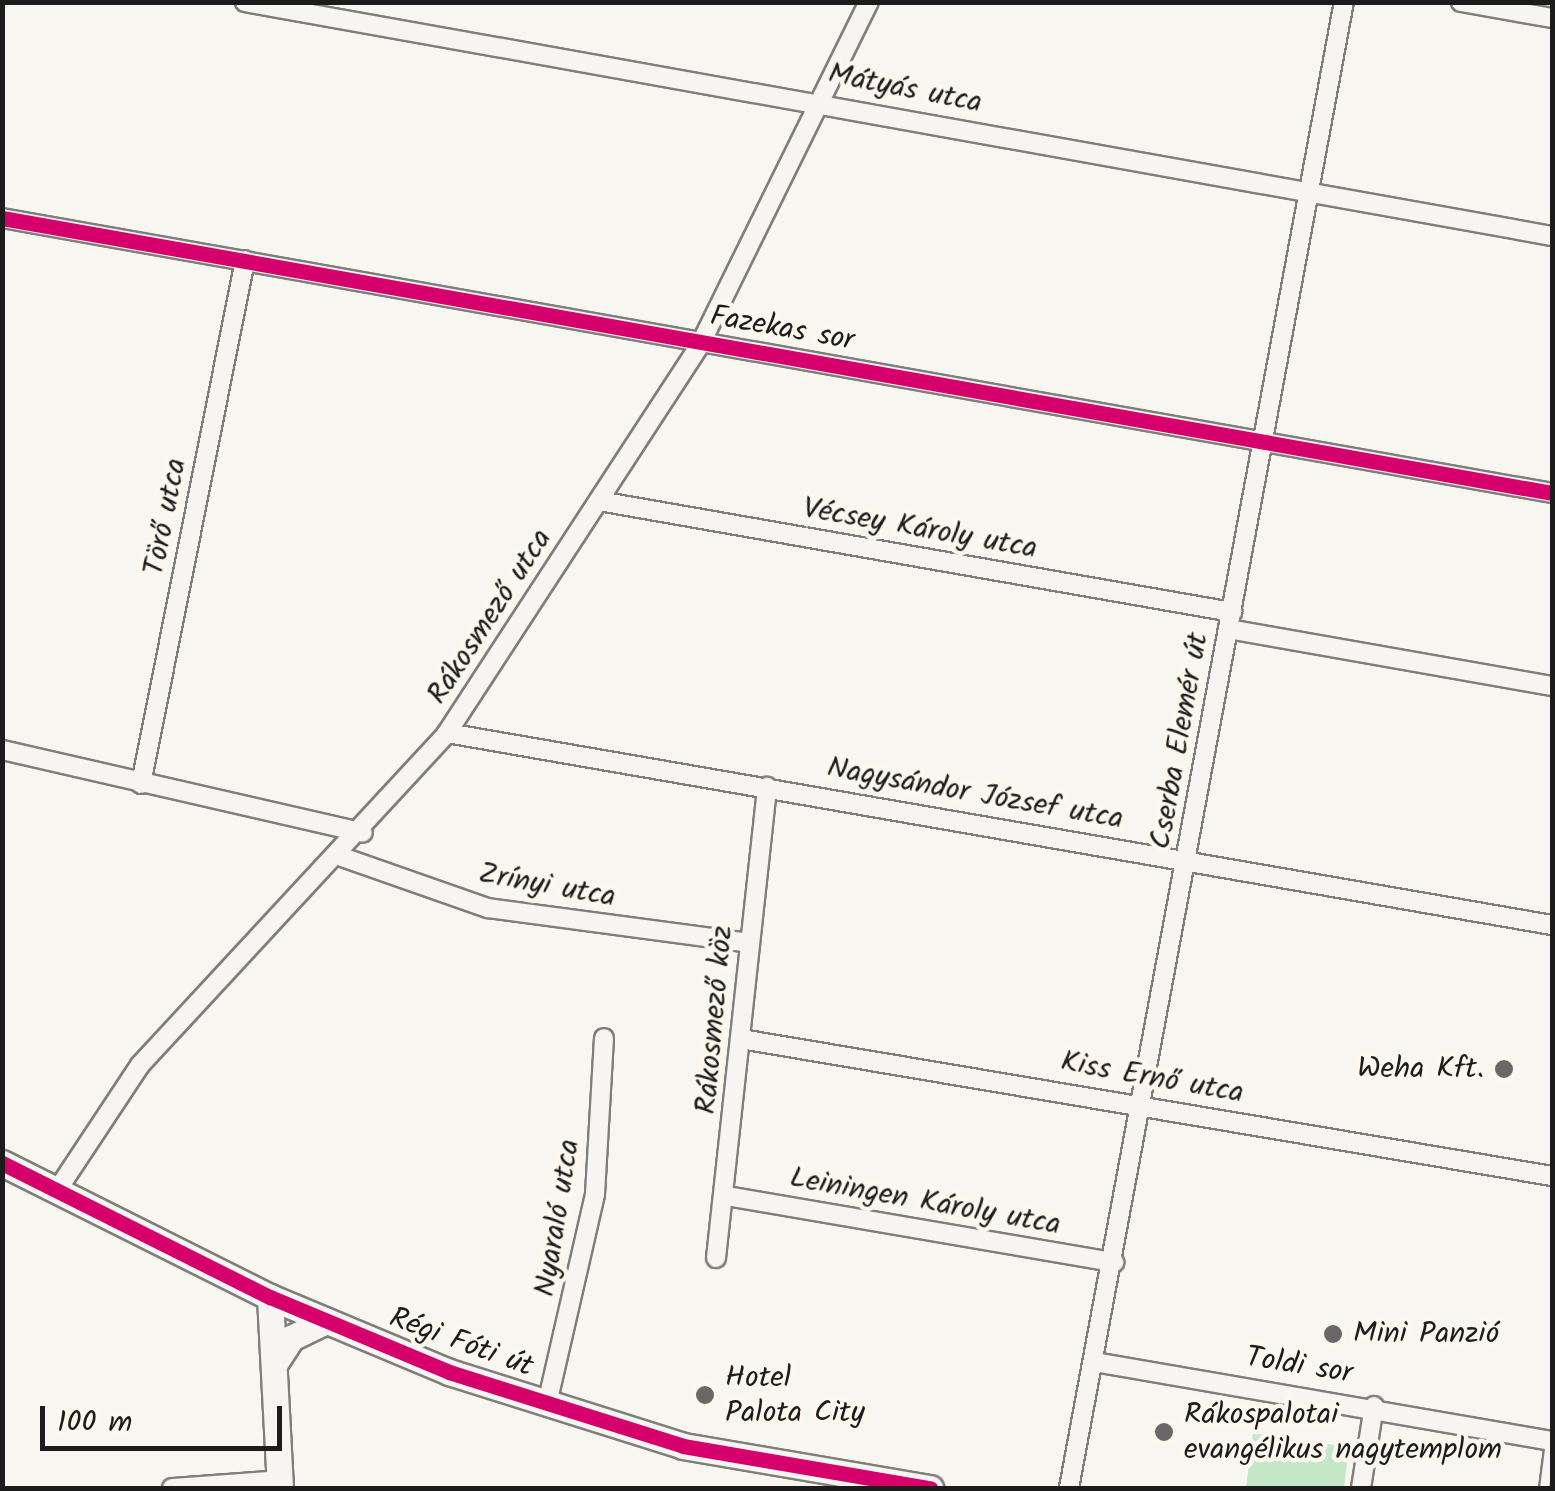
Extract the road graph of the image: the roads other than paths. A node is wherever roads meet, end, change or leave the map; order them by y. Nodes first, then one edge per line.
1 (246, 2) edge
2 (869, 2) edge
3 (1344, 2) edge
4 (1461, 2) edge
5 (1552, 18) edge
6 (823, 101) junction
7 (1308, 194) junction
8 (2, 218) edge
9 (1552, 236) edge
10 (244, 260) junction
11 (702, 343) junction
12 (1264, 442) junction
13 (1552, 493) edge
14 (599, 501) junction
15 (1230, 620) junction
16 (1552, 686) edge
17 (447, 733) junction
18 (2, 750) edge
19 (141, 784) junction
20 (767, 787) junction
21 (363, 833) junction
22 (342, 857) junction
23 (1187, 859) junction
24 (1552, 925) edge
25 (750, 943) junction
26 (604, 1038) dead end
27 (742, 1038) junction
28 (1141, 1104) junction
29 (2, 1163) edge
30 (1552, 1176) edge
31 (56, 1192) junction
32 (726, 1196) junction
33 (716, 1258) dead end
34 (1114, 1262) junction
35 (270, 1297) junction
36 (326, 1321) junction
37 (1094, 1362) junction
38 (275, 1363) junction
39 (547, 1404) junction
40 (1374, 1406) junction
41 (1551, 1441) edge
42 (280, 1484) edge
43 (172, 1488) edge
44 (930, 1488) edge
45 (1069, 1488) edge
46 (1362, 1488) edge
47 (1544, 1488) edge

1 - 6 street, Mátyás utca
2 - 6 street, Rákosmező utca
3 - 7 street, Cserba Elemér út
4 - 5 street
6 - 7 street, Mátyás utca
6 - 11 street, Rákosmező utca
7 - 9 street, Mátyás utca
7 - 12 street, Cserba Elemér út
8 - 10 street, Fazekas sor
10 - 11 street, Fazekas sor
10 - 19 street, Törő utca
11 - 12 street, Fazekas sor
11 - 14 street, Rákosmező utca
12 - 13 street, Fazekas sor
12 - 15 street, Cserba Elemér út
14 - 15 street, Vécsey Károly utca
14 - 17 street, Rákosmező utca
15 - 16 street, Vécsey Károly utca
15 - 23 street, Cserba Elemér út
17 - 20 street, Nagysándor József utca
17 - 21 street, Rákosmező utca
18 - 19 street
19 - 21 street
20 - 23 street, Nagysándor József utca
20 - 25 street, Rákosmező köz
21 - 22 street, Rákosmező utca
22 - 25 street, Zrínyi utca
22 - 31 street, Rákosmező utca
23 - 24 street, Nagysándor József utca
23 - 28 street, Cserba Elemér út
25 - 27 street, Rákosmező köz
26 - 39 street, Nyaraló utca
27 - 28 street, Kiss Ernő utca
27 - 32 street, Rákosmező köz
28 - 30 street, Kiss Ernő utca
28 - 34 street, Cserba Elemér út
29 - 31 main road, Régi Fóti út
31 - 35 main road, Régi Fóti út
32 - 33 street, Rákosmező köz
32 - 34 street, Leiningen Károly utca
34 - 37 street, Cserba Elemér út
35 - 36 main road, Régi Fóti út
35 - 38 main road
36 - 38 main road
36 - 39 main road, Régi Fóti út
37 - 40 street, Toldi sor
37 - 45 street, Cserba Elemér út
38 - 42 main road
39 - 44 main road, Régi Fóti út
40 - 41 street, Toldi sor
40 - 46 street
41 - 47 lane
42 - 43 street

